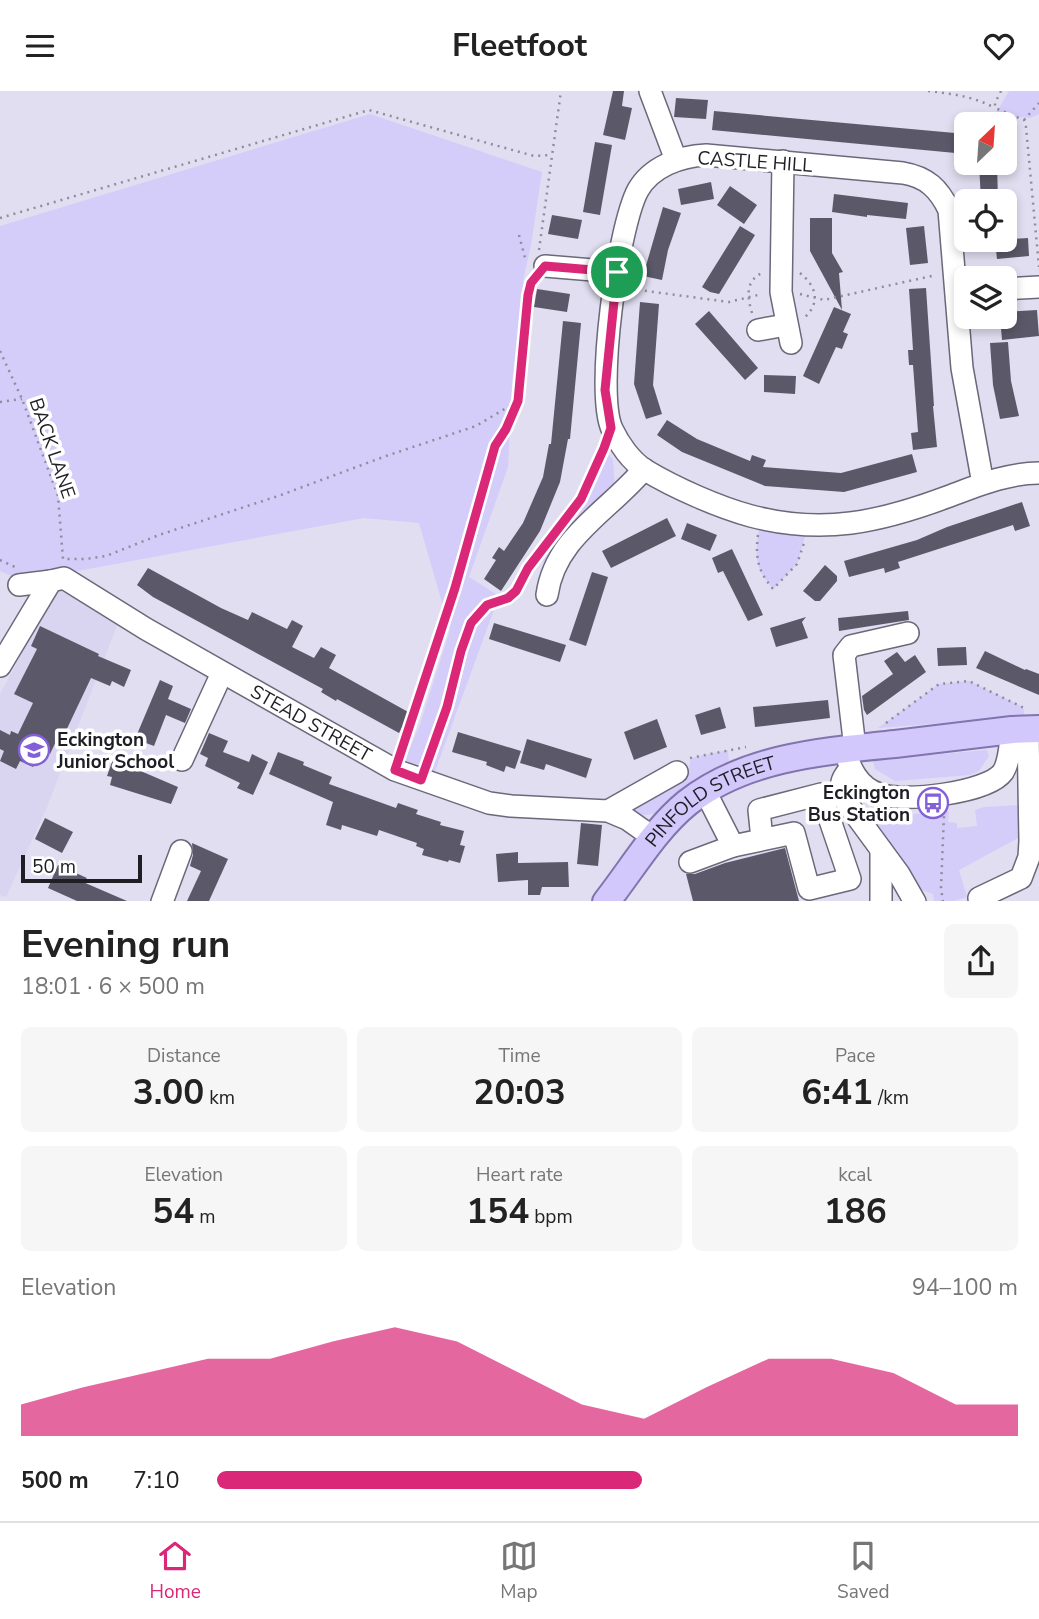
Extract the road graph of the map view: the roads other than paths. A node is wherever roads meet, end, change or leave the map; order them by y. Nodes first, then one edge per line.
1 (650, 91) edge
2 (676, 160) junction
3 (783, 161) junction
4 (545, 266) road end
5 (957, 266) edge
6 (617, 272) junction
7 (1039, 287) edge
8 (1017, 288) edge
9 (961, 329) edge
10 (758, 330) dead end
11 (644, 469) junction
12 (1039, 473) edge
13 (983, 484) junction
14 (59, 573) junction
15 (539, 577) road end
16 (19, 585) dead end
17 (908, 633) dead end
18 (0, 666) edge
19 (222, 673) junction
20 (1026, 729) edge
21 (853, 753) junction
22 (182, 759) dead end
23 (677, 772) dead end
24 (705, 791) junction
25 (608, 811) junction
26 (1034, 822) edge
27 (654, 838) junction
28 (762, 839) junction
29 (733, 846) junction
30 (881, 850) junction
31 (181, 851) dead end
32 (690, 862) dead end
33 (979, 898) dead end
34 (162, 901) edge
35 (606, 901) edge
36 (881, 901) edge
37 (915, 901) edge

1 - 2 street
2 - 3 street, CASTLE HILL
2 - 6 street, CASTLE HILL
3 - 5 street, CASTLE HILL
3 - 10 street
4 - 6 street
6 - 11 street, CASTLE HILL
7 - 8 street
9 - 13 street, CASTLE HILL
11 - 13 street, CASTLE HILL
11 - 15 street
12 - 13 street, CASTLE HILL
14 - 16 street
14 - 18 street
14 - 19 street, STEAD STREET
17 - 21 street
19 - 22 street
19 - 25 street, STEAD STREET
20 - 21 main road, PINFOLD STREET
20 - 21 street
20 - 26 street
21 - 24 main road, PINFOLD STREET
21 - 30 street
23 - 25 street
24 - 27 main road, PINFOLD STREET
24 - 29 street
25 - 27 street, STEAD STREET
26 - 33 street
27 - 35 main road, PINFOLD STREET
28 - 28 street
28 - 29 street
29 - 32 street
30 - 36 street
30 - 37 street
31 - 34 street

